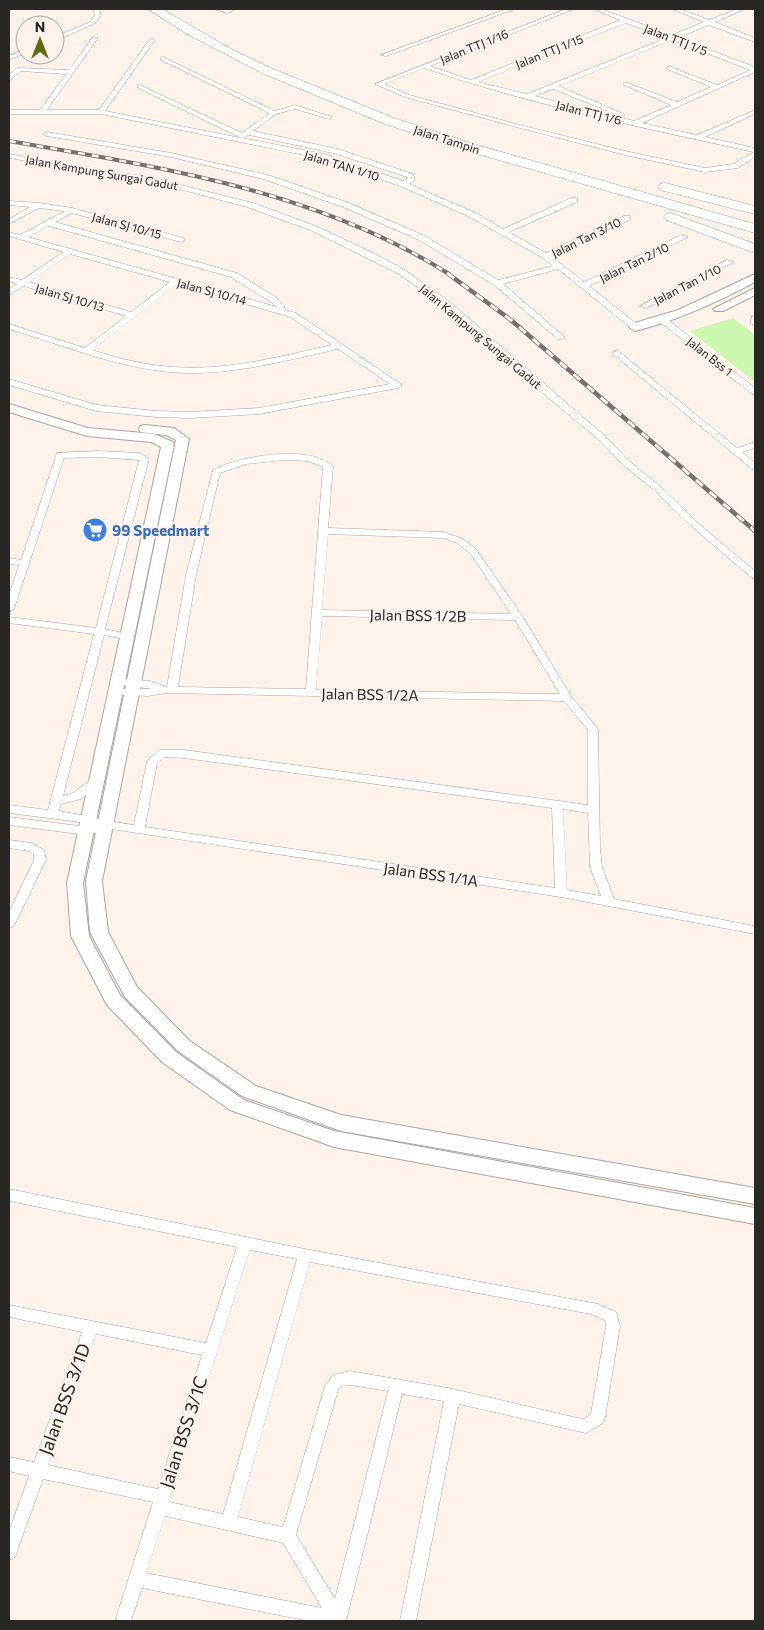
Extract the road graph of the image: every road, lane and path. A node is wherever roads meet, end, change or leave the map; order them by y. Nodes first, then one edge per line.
1 (96, 9) edge
2 (154, 9) edge
3 (167, 9) edge
4 (217, 9) edge
5 (233, 9) edge
6 (512, 9) edge
7 (571, 9) edge
8 (596, 9) edge
9 (675, 9) edge
10 (742, 9) edge
11 (627, 20) junction
12 (710, 22) junction
13 (65, 35) edge
14 (672, 37) junction
15 (95, 38) dead end
16 (152, 40) dead end
17 (755, 40) edge
18 (384, 55) dead end
19 (163, 58) dead end
20 (424, 66) junction
21 (668, 68) dead end
22 (755, 70) edge
23 (72, 72) junction
24 (9, 79) edge
25 (471, 82) junction
26 (626, 84) dead end
27 (552, 86) junction
28 (140, 87) dead end
29 (717, 87) junction
30 (527, 97) junction
31 (678, 104) junction
32 (9, 112) edge
33 (102, 112) junction
34 (755, 112) edge
35 (274, 113) junction
36 (41, 114) junction
37 (329, 117) dead end
38 (638, 123) junction
39 (47, 134) dead end
40 (242, 136) junction
41 (699, 137) junction
42 (468, 143) junction
43 (755, 150) edge
44 (755, 154) edge
45 (9, 156) edge
46 (403, 184) junction
47 (574, 200) dead end
48 (9, 203) edge
49 (40, 205) junction
50 (72, 210) junction
51 (755, 210) edge
52 (626, 218) dead end
53 (9, 222) edge
54 (48, 223) junction
55 (755, 224) edge
56 (755, 229) edge
57 (504, 231) junction
58 (9, 234) edge
59 (716, 234) junction
60 (684, 237) dead end
61 (20, 238) junction
62 (182, 240) dead end
63 (755, 249) edge
64 (69, 251) junction
65 (152, 252) junction
66 (755, 255) edge
67 (546, 256) junction
68 (145, 258) dead end
69 (730, 262) dead end
70 (137, 263) dead end
71 (558, 267) junction
72 (130, 268) junction
73 (755, 277) edge
74 (9, 279) edge
75 (176, 281) junction
76 (22, 283) junction
77 (497, 283) junction
78 (583, 286) junction
79 (755, 291) edge
80 (9, 292) edge
81 (644, 306) dead end
82 (281, 311) junction
83 (131, 315) junction
84 (755, 318) edge
85 (755, 322) edge
86 (668, 324) junction
87 (9, 326) edge
88 (635, 327) joint
89 (561, 337) dead end
90 (339, 346) junction
91 (87, 350) junction
92 (617, 353) dead end
93 (9, 382) edge
94 (755, 392) edge
95 (9, 398) edge
96 (9, 408) edge
97 (755, 445) edge
98 (736, 450) junction
99 (755, 467) edge
100 (325, 531) junction
101 (9, 561) edge
102 (25, 563) junction
103 (755, 576) edge
104 (9, 609) edge
105 (318, 612) junction
106 (518, 617) junction
107 (9, 620) edge
108 (98, 631) junction
109 (128, 637) junction
110 (117, 687) junction
111 (134, 687) junction
112 (169, 690) junction
113 (311, 692) junction
114 (568, 698) junction
115 (97, 781) junction
116 (56, 802) junction
117 (557, 805) junction
118 (9, 809) edge
119 (595, 810) junction
120 (53, 814) junction
121 (9, 821) edge
122 (94, 825) junction
123 (139, 830) junction
124 (9, 844) edge
125 (561, 893) junction
126 (610, 902) junction
127 (9, 924) edge
128 (755, 930) edge
129 (9, 1195) edge
130 (755, 1196) edge
131 (755, 1216) edge
132 (245, 1243) junction
133 (304, 1255) junction
134 (9, 1311) edge
135 (91, 1327) junction
136 (210, 1350) junction
137 (396, 1385) junction
138 (453, 1396) junction
139 (9, 1464) edge
140 (38, 1470) junction
141 (160, 1502) junction
142 (228, 1522) junction
143 (288, 1536) junction
144 (9, 1552) edge
145 (136, 1579) junction
146 (338, 1620) edge
147 (123, 1621) edge
148 (408, 1621) edge

1 - 13 street
2 - 42 highway, Jalan Tampin
3 - 42 highway, Jalan Tampin
4 - 5 street
6 - 18 street
7 - 20 street, Jalan TTJ 1/16
8 - 11 street, Jalan TTJ 1/5
9 - 12 street
10 - 12 street
11 - 14 street, Jalan TTJ 1/5
11 - 25 street, Jalan TTJ 1/15
12 - 14 street
12 - 17 street
14 - 22 street, Jalan TTJ 1/5
14 - 27 street
15 - 23 street
16 - 33 street
19 - 35 street
20 - 25 street, Jalan TTJ 1/6
20 - 44 street, Jalan TTJ 1/16
21 - 29 street
22 - 29 street
23 - 24 street
23 - 36 street
25 - 30 street, Jalan TTJ 1/6
26 - 31 street
27 - 30 street
27 - 38 street
28 - 40 street
29 - 31 street
30 - 38 street, Jalan TTJ 1/6
31 - 38 street
32 - 36 street, Jalan TAN 1/10
33 - 36 street, Jalan TAN 1/10
33 - 40 street, Jalan TAN 1/10
34 - 41 street
35 - 37 street
35 - 40 street
38 - 41 street, Jalan TTJ 1/6
39 - 77 street
40 - 46 street, Jalan TAN 1/10
40 - 46 street
41 - 43 street, Jalan TTJ 1/6
42 - 51 highway
42 - 55 highway, Jalan Tampin
42 - 56 highway, Jalan Tampin
42 - 59 highway
45 - 103 street, Jalan Kampung Sungai Gadut
46 - 57 street, Jalan TAN 1/10
47 - 57 street
48 - 49 street, Jalan SJ 10/15
49 - 50 street, Jalan SJ 10/15
49 - 53 street
50 - 54 street
50 - 62 street, Jalan SJ 10/15
52 - 67 street, Jalan Tan 3/10
54 - 61 street
54 - 65 street
57 - 67 street, Jalan TAN 1/10
58 - 61 street, Jalan SJ 10/14
59 - 63 highway
59 - 66 highway
60 - 78 street, Jalan Tan 2/10
61 - 64 street, Jalan SJ 10/14
64 - 72 street, Jalan SJ 10/14
64 - 76 street
65 - 68 street
65 - 82 street
67 - 71 street, Jalan TAN 1/10
69 - 81 street, Jalan Tan 1/10
70 - 72 street
71 - 77 street
71 - 78 street, Jalan TAN 1/10
72 - 75 street, Jalan SJ 10/14
73 - 86 street
74 - 76 street, Jalan SJ 10/13
75 - 82 street, Jalan SJ 10/14
75 - 83 street
76 - 80 street
76 - 83 street, Jalan SJ 10/13
77 - 89 street
78 - 88 street, Jalan TAN 1/10
79 - 86 street
82 - 90 street, Jalan SJ 10/14
83 - 91 street
84 - 85 street
86 - 88 street
86 - 94 street, Jalan Bss 1
87 - 91 street
90 - 91 street
90 - 93 street, Jalan SJ 10/14
92 - 98 street
95 - 111 street
96 - 109 street
97 - 98 street
98 - 99 street
100 - 105 street
100 - 106 street
100 - 112 street
101 - 102 street
102 - 104 street
102 - 108 street
105 - 106 street, Jalan BSS 1/2B
105 - 113 street
106 - 114 street
107 - 108 street
108 - 109 street
108 - 116 street
109 - 110 street
110 - 111 street, Jalan BSS 1/2A
110 - 115 street
111 - 112 street, Jalan BSS 1/2A
111 - 122 street
112 - 113 street, Jalan BSS 1/2A
113 - 114 street, Jalan BSS 1/2A
114 - 119 street
115 - 116 street
115 - 122 street
116 - 120 street
117 - 119 street
117 - 123 street
117 - 125 street
118 - 120 street
119 - 126 street
120 - 122 street
121 - 122 street
122 - 123 street, Jalan BSS 1/1A
122 - 130 street
122 - 131 street
123 - 125 street, Jalan BSS 1/1A
124 - 127 street
125 - 126 street, Jalan BSS 1/1A
126 - 128 street, Jalan BSS 1/1A
129 - 132 street
132 - 133 street
132 - 136 street, Jalan BSS 3/1C
133 - 138 street
133 - 142 street
134 - 135 street
135 - 136 street
135 - 140 street, Jalan BSS 3/1D
136 - 141 street, Jalan BSS 3/1C
137 - 138 street
137 - 143 street
137 - 146 street
138 - 148 street
139 - 140 street
140 - 141 street
140 - 144 street, Jalan BSS 3/1D
141 - 142 street
141 - 145 street, Jalan BSS 3/1C
142 - 143 street
143 - 146 street
145 - 146 street
145 - 147 street, Jalan BSS 3/1C

